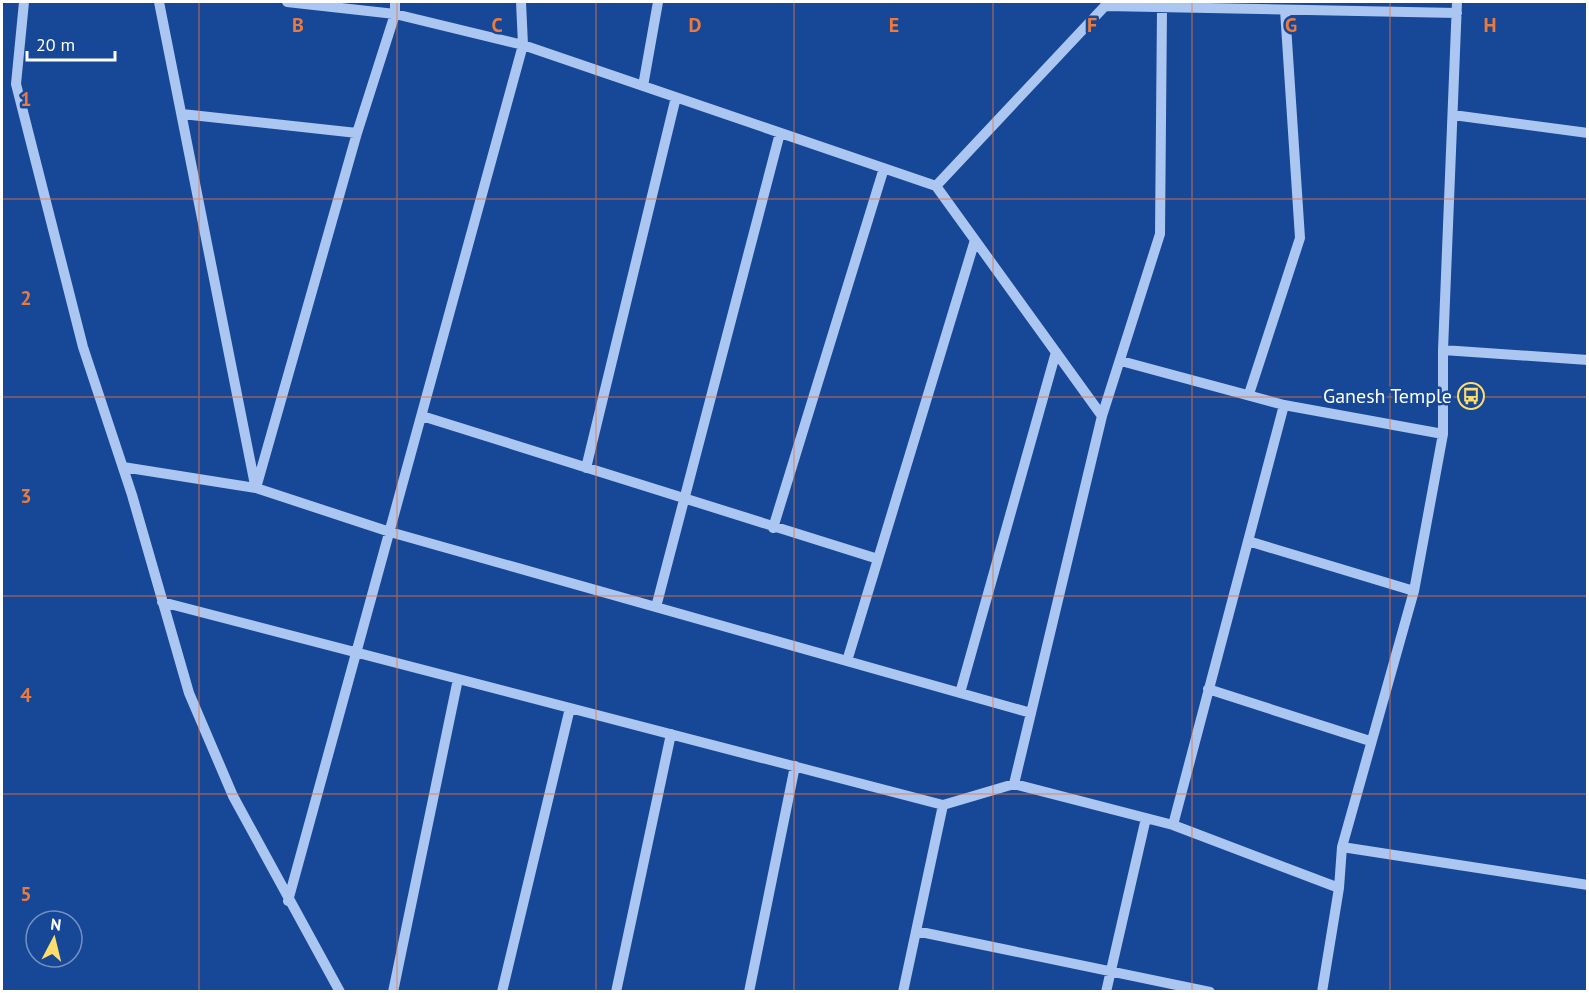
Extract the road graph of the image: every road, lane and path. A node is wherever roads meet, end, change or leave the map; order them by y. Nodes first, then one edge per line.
1 (24, 2) edge
2 (159, 2) edge
3 (287, 2) edge
4 (395, 2) edge
5 (521, 2) edge
6 (658, 2) edge
7 (1093, 2) edge
8 (1457, 2) edge
9 (1105, 6) junction
10 (1162, 8) junction
11 (1286, 10) junction
12 (1457, 13) junction
13 (395, 14) junction
14 (523, 45) junction
15 (643, 86) junction
16 (676, 97) junction
17 (182, 114) junction
18 (1453, 115) junction
19 (357, 133) junction
20 (780, 133) junction
21 (1587, 134) edge
22 (884, 168) junction
23 (936, 186) junction
24 (975, 240) junction
25 (1443, 350) junction
26 (1056, 352) junction
27 (1587, 360) edge
28 (1121, 362) junction
29 (1249, 394) junction
30 (1284, 405) junction
31 (422, 416) junction
32 (1102, 416) junction
33 (1443, 434) junction
34 (123, 467) junction
35 (586, 468) junction
36 (256, 489) junction
37 (683, 499) junction
38 (773, 528) junction
39 (390, 532) junction
40 (1248, 541) junction
41 (878, 560) junction
42 (1414, 591) junction
43 (162, 602) junction
44 (656, 607) junction
45 (357, 653) junction
46 (847, 661) junction
47 (458, 679) junction
48 (1208, 689) junction
49 (960, 693) junction
50 (570, 708) junction
51 (1031, 713) junction
52 (671, 734) junction
53 (1370, 741) junction
54 (795, 766) junction
55 (1014, 784) junction
56 (943, 805) junction
57 (1146, 818) junction
58 (1173, 825) junction
59 (1342, 847) junction
60 (1587, 885) edge
61 (1339, 888) junction
62 (288, 901) junction
63 (915, 931) junction
64 (1110, 972) junction
65 (339, 992) edge
66 (393, 992) edge
67 (502, 992) edge
68 (616, 992) edge
69 (749, 992) edge
70 (903, 992) edge
71 (1106, 992) edge
72 (1210, 992) edge
73 (1322, 992) edge

1 - 34 street
2 - 17 street
3 - 13 street
4 - 13 street
5 - 14 street
6 - 15 street
7 - 9 street
8 - 12 street
9 - 10 street
9 - 23 street
10 - 11 street
10 - 28 street
11 - 12 street
11 - 29 street
12 - 18 street
13 - 14 street
13 - 19 street
14 - 15 street
14 - 31 street
15 - 16 street
16 - 20 street
16 - 35 street
17 - 19 street
17 - 36 street
18 - 21 street
18 - 25 street
19 - 36 street
20 - 22 street
20 - 37 street
22 - 23 street
22 - 38 street
23 - 24 street
24 - 26 street
24 - 41 street
25 - 27 street
25 - 33 street
26 - 32 street
26 - 49 street
28 - 29 street
28 - 32 street
29 - 30 street
30 - 33 street
30 - 40 street
31 - 35 street
31 - 39 street
32 - 51 street
33 - 42 street
34 - 36 street
34 - 43 street
35 - 37 street
36 - 39 street
37 - 38 street
37 - 44 street
38 - 41 street
39 - 44 street
39 - 45 street
40 - 42 street
40 - 48 street
41 - 46 street
42 - 53 street
43 - 45 street
43 - 62 street
44 - 46 street
45 - 47 street
45 - 62 street
46 - 49 street
47 - 50 street
47 - 66 street
48 - 53 street
48 - 58 street
49 - 51 street
50 - 52 street
50 - 67 street
51 - 55 street
52 - 54 street
52 - 68 street
53 - 59 street
54 - 56 street
54 - 69 street
55 - 56 street
55 - 57 street
56 - 63 street
57 - 58 street
57 - 64 street
58 - 61 street
59 - 60 street
59 - 61 street
61 - 73 street
62 - 65 street
63 - 64 street
63 - 70 street
64 - 71 street
64 - 72 street

